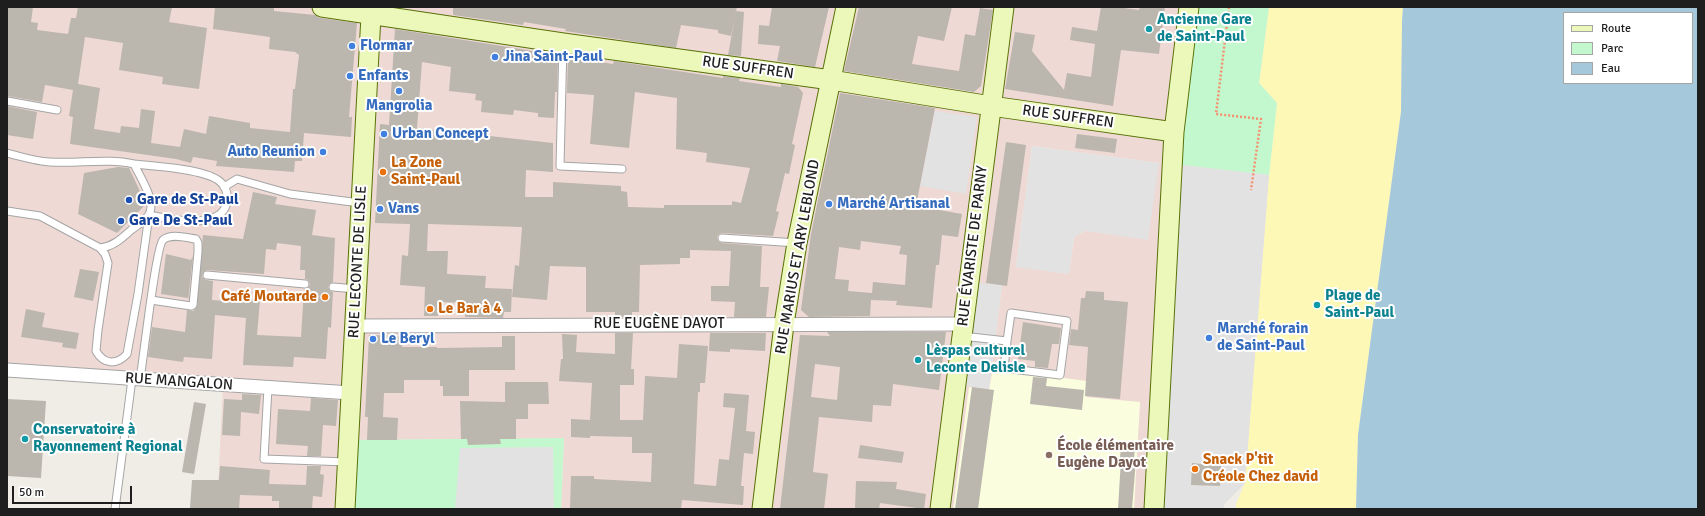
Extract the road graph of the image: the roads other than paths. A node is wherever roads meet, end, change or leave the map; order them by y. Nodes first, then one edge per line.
1 (322, 7) edge
2 (433, 7) edge
3 (846, 7) edge
4 (1004, 7) edge
5 (1190, 7) edge
6 (371, 15) junction
7 (419, 21) junction
8 (563, 43) junction
9 (831, 80) junction
10 (7, 101) edge
11 (991, 106) junction
12 (58, 110) dead end
13 (1174, 132) junction
14 (7, 153) edge
15 (134, 164) junction
16 (622, 169) dead end
17 (224, 187) junction
18 (361, 203) junction
19 (7, 210) edge
20 (149, 215) junction
21 (722, 238) dead end
22 (797, 243) junction
23 (100, 248) junction
24 (207, 274) dead end
25 (305, 284) dead end
26 (333, 287) dead end
27 (356, 289) junction
28 (151, 300) junction
29 (784, 324) junction
30 (354, 326) junction
31 (963, 330) junction
32 (1007, 341) junction
33 (7, 370) edge
34 (136, 379) junction
35 (268, 388) junction
36 (351, 393) junction
37 (348, 462) junction
38 (115, 509) edge
39 (345, 509) edge
40 (762, 509) edge
41 (940, 509) edge
42 (1154, 509) edge

1 - 6 street, RUE SUFFREN
2 - 7 street
3 - 9 street, RUE MARIUS ET ARY LEBLOND
4 - 11 street, RUE ÉVARISTE DE PARNY
5 - 13 street
6 - 7 street, RUE SUFFREN
6 - 18 street, RUE LECONTE DE LISLE
7 - 8 street, RUE SUFFREN
8 - 9 street, RUE SUFFREN
8 - 16 lane
9 - 11 street, RUE SUFFREN
9 - 22 street, RUE MARIUS ET ARY LEBLOND
10 - 12 lane
11 - 13 street, RUE SUFFREN
11 - 31 street, RUE ÉVARISTE DE PARNY
13 - 42 street
14 - 15 lane
15 - 17 lane
15 - 20 lane
17 - 18 lane
17 - 20 lane
18 - 27 street, RUE LECONTE DE LISLE
19 - 23 lane
20 - 23 lane
20 - 23 lane
21 - 22 lane
22 - 29 street, RUE MARIUS ET ARY LEBLOND
24 - 25 lane
26 - 27 lane
27 - 30 street, RUE LECONTE DE LISLE
28 - 28 lane
28 - 34 lane
29 - 30 street, RUE EUGÈNE DAYOT
29 - 31 street, RUE EUGÈNE DAYOT
29 - 40 street, RUE MARIUS ET ARY LEBLOND
30 - 36 street, RUE LECONTE DE LISLE
31 - 32 lane
31 - 41 street, RUE ÉVARISTE DE PARNY
32 - 32 lane
33 - 34 street, RUE MANGALON
34 - 35 street, RUE MANGALON
34 - 38 lane
35 - 36 street, RUE MANGALON
35 - 37 lane
36 - 37 street, RUE LECONTE DE LISLE
37 - 39 street, RUE LECONTE DE LISLE

